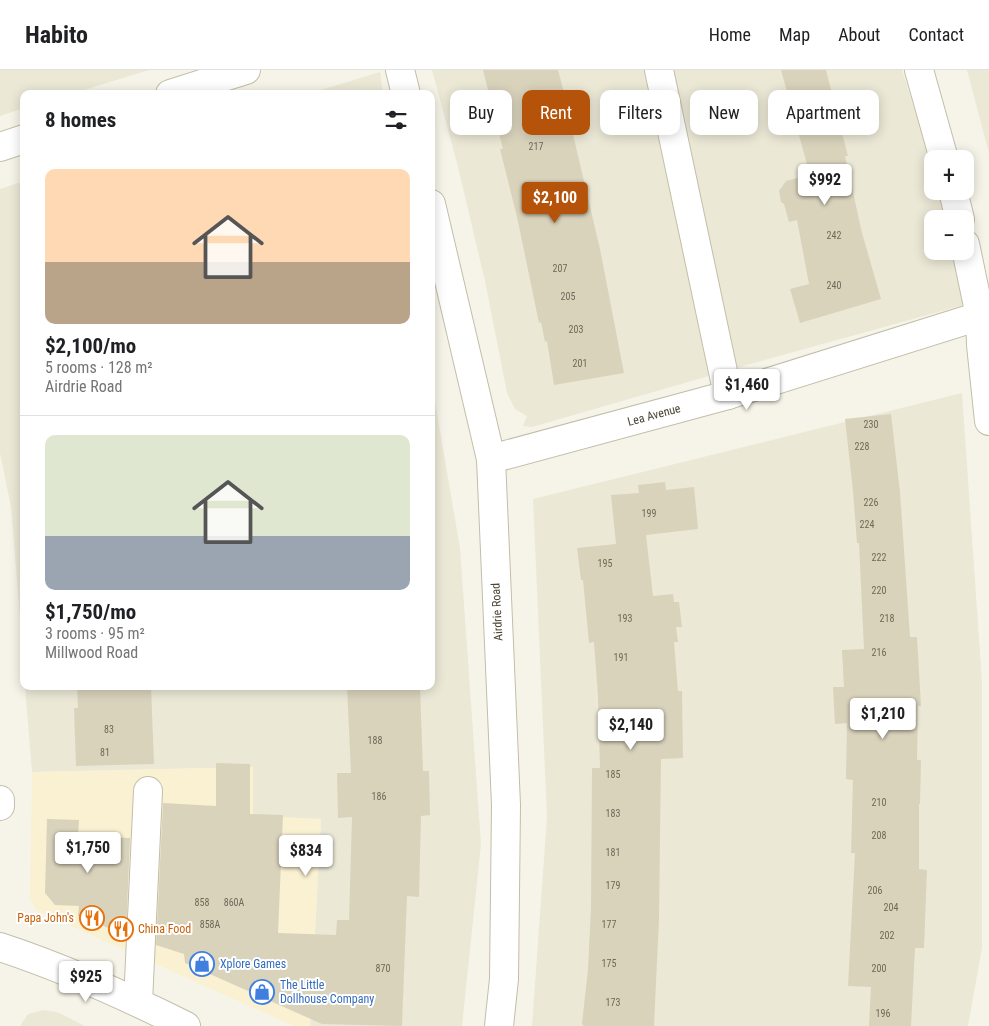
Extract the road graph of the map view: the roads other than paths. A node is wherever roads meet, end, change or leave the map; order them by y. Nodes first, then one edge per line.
1 (246, 70) edge
2 (400, 70) edge
3 (659, 70) edge
4 (919, 70) edge
5 (183, 90) edge
6 (405, 90) edge
7 (20, 140) edge
8 (0, 147) edge
9 (941, 150) edge
10 (435, 221) edge
11 (970, 260) edge
12 (985, 314) edge
13 (728, 395) junction
14 (989, 421) edge
15 (490, 459) junction
16 (148, 791) dead end
17 (0, 800) edge
18 (0, 806) edge
19 (0, 947) edge
20 (138, 1002) junction
21 (186, 1026) edge
22 (499, 1026) edge

1 - 5 street
2 - 6 street
3 - 13 street
4 - 9 street
7 - 8 street
10 - 15 street, Airdrie Road
11 - 12 street
12 - 13 street, Lea Avenue
12 - 14 street
13 - 15 street, Lea Avenue
15 - 22 street, Airdrie Road
16 - 20 street
17 - 18 street
19 - 20 street
20 - 21 street

